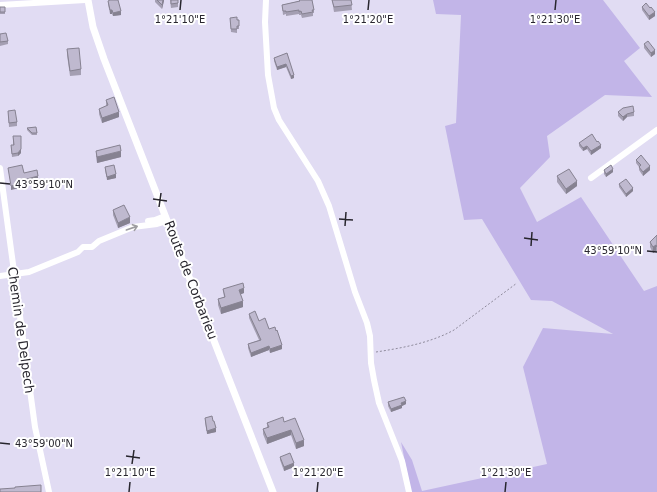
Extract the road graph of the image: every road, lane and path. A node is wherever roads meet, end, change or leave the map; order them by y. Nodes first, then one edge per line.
1 (86, 0) edge
2 (266, 0) edge
3 (0, 6) edge
4 (657, 130) edge
5 (0, 168) edge
6 (591, 178) dead end
7 (166, 218) junction
8 (148, 220) dead end
9 (13, 275) junction
10 (0, 276) edge
11 (517, 283) dead end
12 (371, 352) junction
13 (49, 492) edge
14 (273, 492) edge
15 (409, 492) edge

1 - 3 street
1 - 7 main road, Route de Corbarieu
2 - 12 street
4 - 6 street
5 - 9 street, Chemin de Delpech
7 - 8 street
9 -> 7 street
7 - 14 main road, Route de Corbarieu
9 - 10 street
9 - 13 street, Chemin de Delpech
11 - 12 path
12 - 15 street

